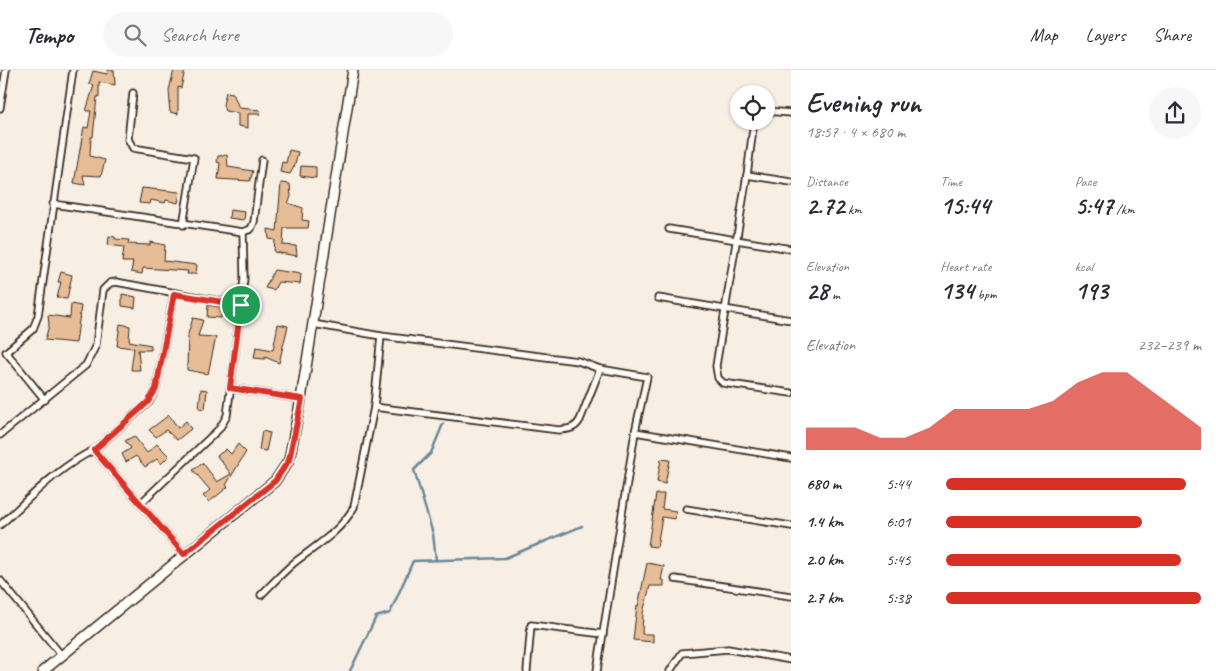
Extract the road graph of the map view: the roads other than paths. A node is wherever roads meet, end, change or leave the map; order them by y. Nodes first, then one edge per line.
1 (6, 70) edge
2 (73, 70) edge
3 (353, 70) edge
4 (133, 93) dead end
5 (0, 108) edge
6 (775, 112) edge
7 (791, 113) edge
8 (753, 130) edge
9 (262, 160) dead end
10 (747, 175) junction
11 (791, 182) edge
12 (53, 204) junction
13 (183, 225) junction
14 (669, 229) dead end
15 (243, 232) junction
16 (737, 240) junction
17 (791, 249) edge
18 (174, 294) junction
19 (658, 298) dead end
20 (241, 305) junction
21 (726, 310) junction
22 (791, 320) edge
23 (313, 324) junction
24 (381, 336) junction
25 (600, 369) junction
26 (230, 388) junction
27 (791, 392) edge
28 (302, 399) junction
29 (45, 400) junction
30 (374, 407) junction
31 (635, 432) junction
32 (0, 435) edge
33 (94, 450) junction
34 (791, 458) edge
35 (141, 503) junction
36 (686, 509) dead end
37 (0, 525) edge
38 (791, 526) edge
39 (184, 554) junction
40 (675, 579) dead end
41 (0, 580) edge
42 (261, 595) dead end
43 (791, 596) edge
44 (603, 634) junction
45 (62, 656) junction
46 (791, 660) edge
47 (43, 671) edge
48 (527, 671) edge
49 (598, 671) edge
50 (670, 671) edge

1 - 5 street
2 - 12 street
3 - 23 street
4 - 13 street
6 - 7 street
8 - 10 street
9 - 15 street
10 - 11 street
10 - 16 street
12 - 13 street
12 - 29 street
13 - 15 street
14 - 16 street
15 - 20 street
16 - 17 street
16 - 21 street
18 - 20 street
18 - 29 street
18 - 33 street
19 - 21 street
20 - 26 street
21 - 22 street
21 - 27 street
23 - 24 street
23 - 28 street
24 - 25 street
24 - 30 street
25 - 30 street
25 - 31 street
26 - 28 street
26 - 35 street
28 - 39 street
29 - 32 street
30 - 42 street
31 - 34 street
31 - 44 street
33 - 35 street
33 - 37 street
35 - 39 street
36 - 38 street
39 - 45 street
40 - 43 street
41 - 45 street
44 - 48 street
44 - 49 street
45 - 47 street
46 - 50 street

